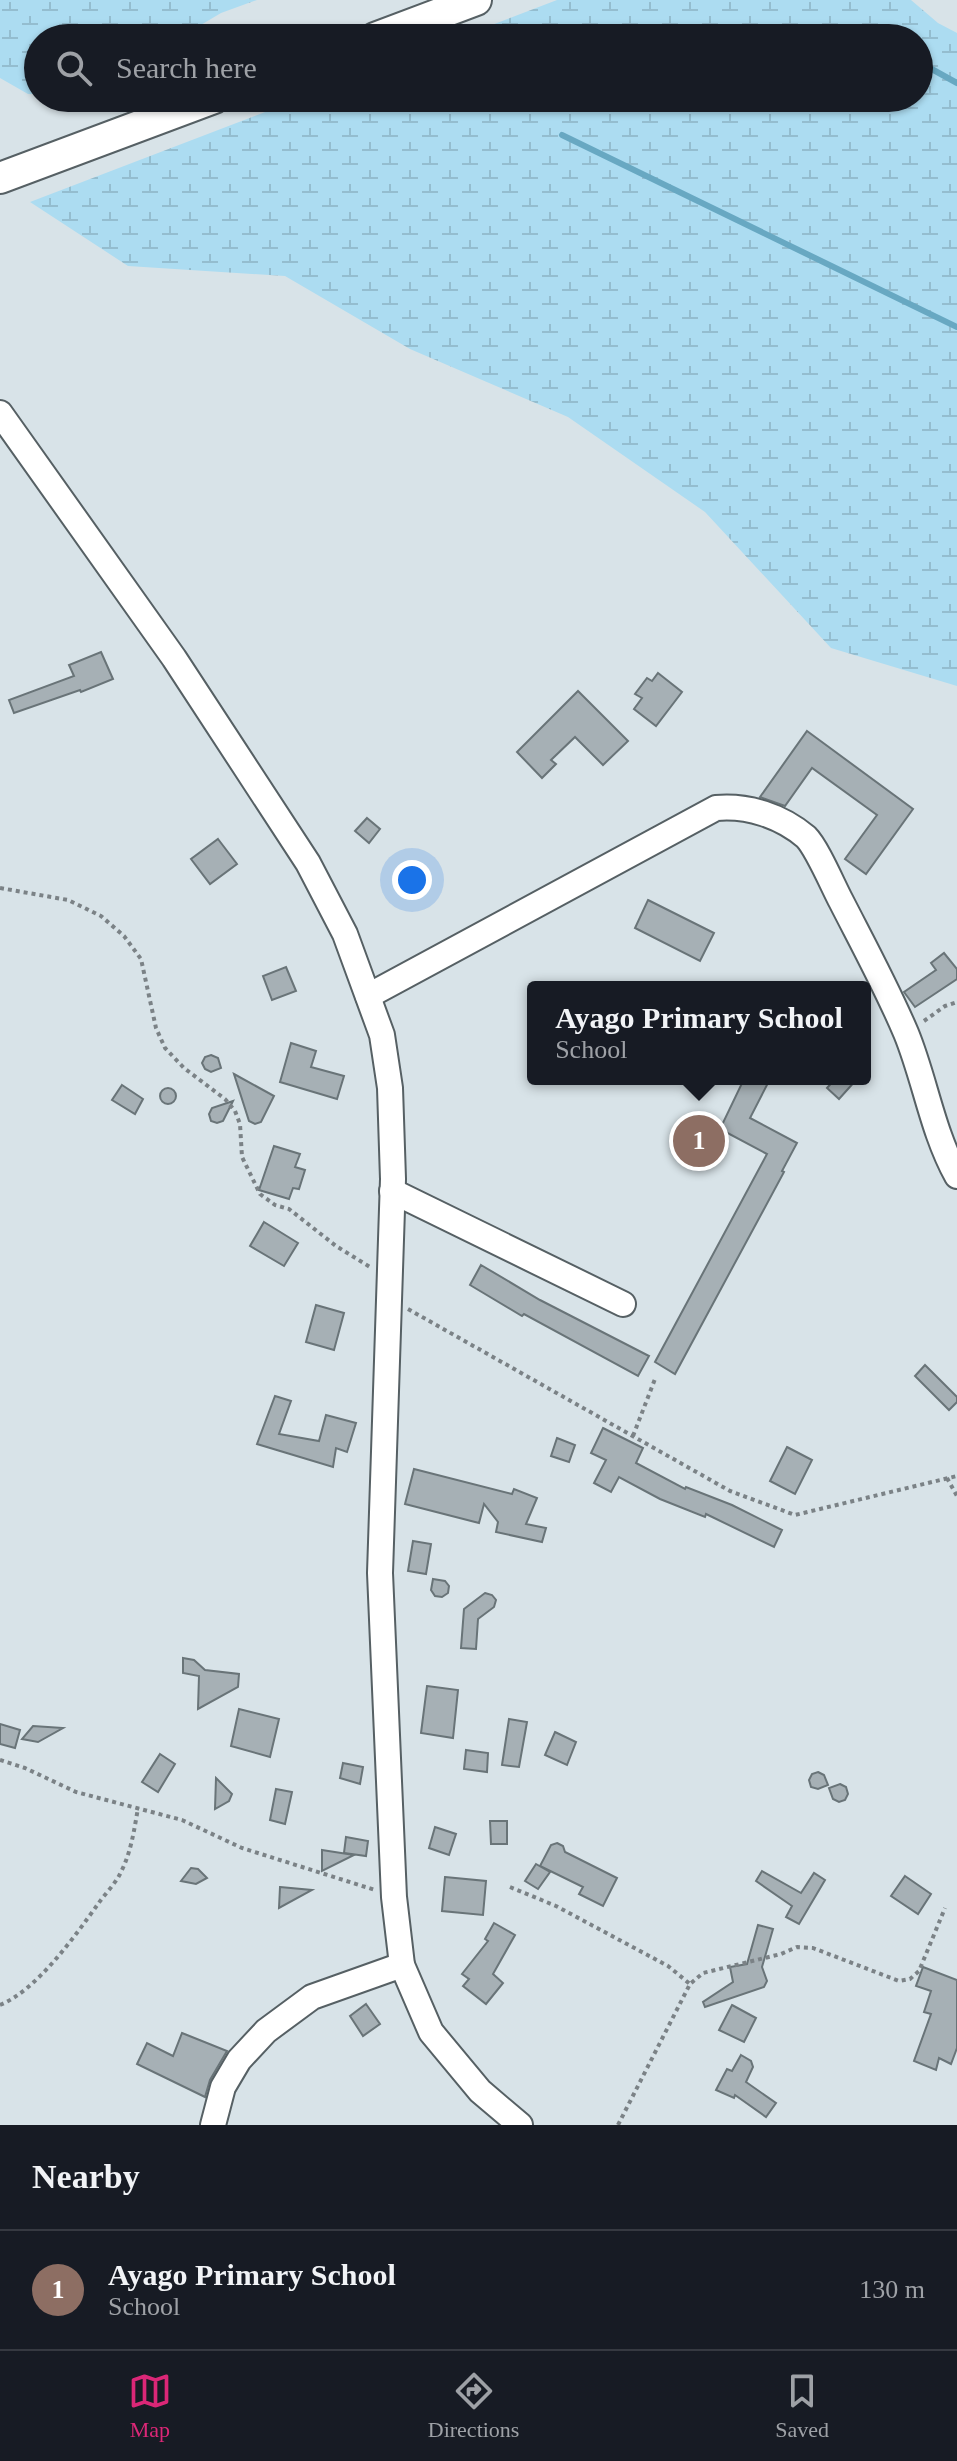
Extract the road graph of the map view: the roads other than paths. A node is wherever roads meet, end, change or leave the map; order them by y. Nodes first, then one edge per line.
1 (476, 0) edge
2 (412, 24) edge
3 (177, 112) edge
4 (0, 178) edge
5 (0, 413) edge
6 (368, 996) junction
7 (957, 1176) edge
8 (392, 1191) junction
9 (623, 1304) dead end
10 (402, 1965) junction
11 (213, 2125) edge
12 (520, 2125) edge

1 - 2 main road
3 - 4 main road
5 - 6 street
6 - 7 street
6 - 8 street
8 - 9 street
8 - 10 street
10 - 11 street
10 - 12 street

